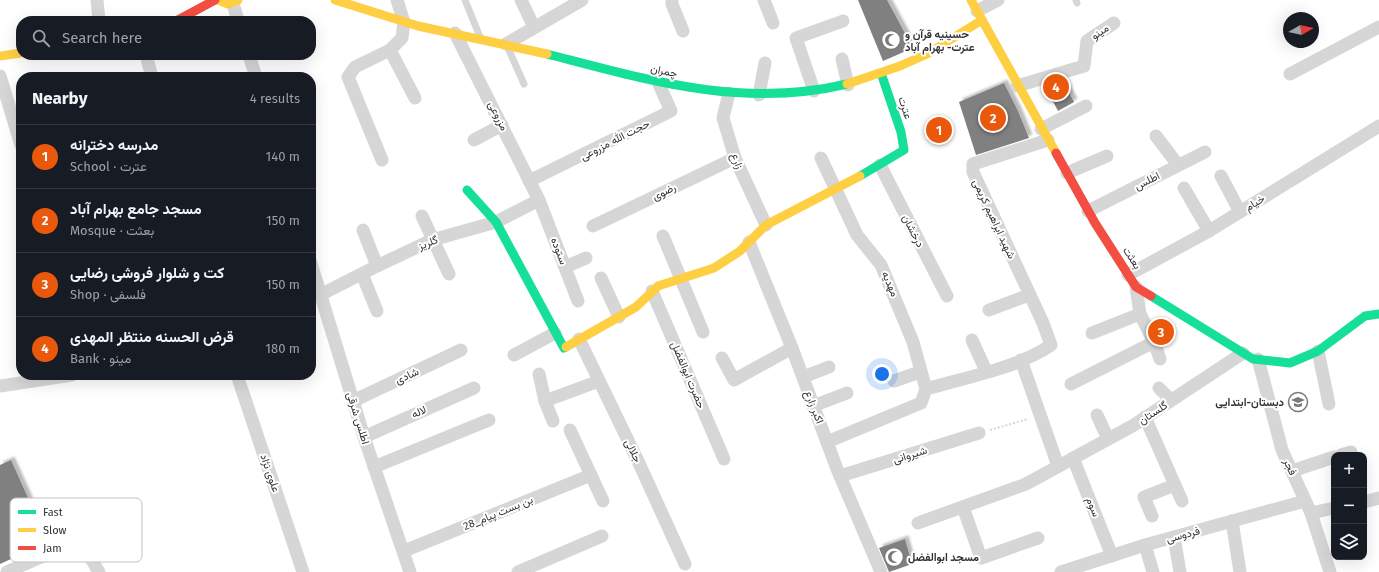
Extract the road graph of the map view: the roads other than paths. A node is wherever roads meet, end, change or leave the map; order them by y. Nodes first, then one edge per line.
1 (97, 0) edge
2 (215, 0) edge
3 (218, 0) edge
4 (335, 0) edge
5 (397, 0) edge
6 (464, 0) edge
7 (521, 0) edge
8 (582, 0) edge
9 (672, 0) edge
10 (764, 0) edge
11 (998, 0) edge
12 (235, 2) edge
13 (977, 10) edge
14 (99, 16) edge
15 (188, 16) edge
16 (237, 16) edge
17 (843, 21) dead end
18 (404, 22) junction
19 (773, 23) dead end
20 (1114, 23) dead end
21 (534, 27) junction
22 (1379, 27) edge
23 (683, 31) dead end
24 (455, 33) junction
25 (481, 39) junction
26 (506, 44) junction
27 (390, 50) junction
28 (16, 54) edge
29 (0, 56) edge
30 (842, 59) dead end
31 (147, 60) edge
32 (251, 60) edge
33 (765, 63) dead end
34 (151, 72) edge
35 (254, 72) edge
36 (881, 73) junction
37 (1290, 74) dead end
38 (0, 76) edge
39 (658, 82) junction
40 (524, 84) dead end
41 (848, 85) junction
42 (1017, 86) junction
43 (814, 91) junction
44 (729, 93) junction
45 (759, 95) junction
46 (415, 98) dead end
47 (1086, 106) dead end
48 (502, 125) junction
49 (1379, 126) edge
50 (16, 129) edge
51 (1045, 134) junction
52 (1156, 136) dead end
53 (474, 140) dead end
54 (1205, 152) dead end
55 (1107, 156) dead end
56 (735, 158) junction
57 (821, 158) dead end
58 (382, 160) dead end
59 (880, 165) junction
60 (1178, 166) junction
61 (1067, 173) junction
62 (1221, 176) dead end
63 (530, 181) junction
64 (836, 188) junction
65 (1184, 188) dead end
66 (467, 190) dead end
67 (539, 200) junction
68 (1088, 211) junction
69 (1240, 212) junction
70 (422, 216) dead end
71 (496, 222) junction
72 (766, 225) junction
73 (593, 226) dead end
74 (363, 230) dead end
75 (1209, 231) junction
76 (663, 236) dead end
77 (432, 240) junction
78 (749, 242) junction
79 (586, 258) dead end
80 (377, 266) junction
81 (565, 267) junction
82 (362, 274) junction
83 (449, 274) dead end
84 (1128, 275) junction
85 (602, 278) dead end
86 (680, 279) junction
87 (316, 281) edge
88 (1136, 287) junction
89 (652, 292) junction
90 (320, 295) junction
91 (1030, 295) junction
92 (947, 296) dead end
93 (578, 301) dead end
94 (989, 310) dead end
95 (377, 311) dead end
96 (1140, 314) junction
97 (1379, 314) edge
98 (619, 317) junction
99 (702, 332) dead end
100 (555, 333) junction
101 (1092, 333) dead end
102 (579, 339) junction
103 (972, 340) dead end
104 (1154, 342) junction
105 (792, 348) junction
106 (461, 350) dead end
107 (1318, 351) junction
108 (1243, 353) junction
109 (514, 355) dead end
110 (722, 358) dead end
111 (1160, 359) dead end
112 (1258, 359) junction
113 (1021, 360) junction
114 (829, 367) dead end
115 (986, 371) junction
116 (920, 372) junction
117 (539, 374) dead end
118 (803, 377) junction
119 (39, 380) edge
120 (239, 380) edge
121 (599, 381) junction
122 (894, 381) dead end
123 (1071, 384) dead end
124 (0, 386) edge
125 (474, 388) dead end
126 (1159, 388) dead end
127 (926, 389) junction
128 (847, 393) dead end
129 (1172, 400) junction
130 (353, 401) junction
131 (545, 401) junction
132 (1329, 404) dead end
133 (814, 406) junction
134 (1097, 415) dead end
135 (1145, 417) junction
136 (489, 420) dead end
137 (553, 421) dead end
138 (570, 430) dead end
139 (979, 433) road end
140 (364, 437) junction
141 (1108, 439) junction
142 (827, 442) junction
143 (1073, 458) junction
144 (1331, 458) edge
145 (724, 459) dead end
146 (1058, 466) junction
147 (374, 467) junction
148 (1292, 471) junction
149 (591, 475) junction
150 (840, 476) junction
151 (1175, 485) junction
152 (1379, 498) edge
153 (603, 501) dead end
154 (1182, 501) dead end
155 (1367, 501) edge
156 (964, 507) junction
157 (1308, 507) junction
158 (1331, 508) edge
159 (1152, 516) dead end
160 (1232, 521) junction
161 (918, 523) dead end
162 (602, 536) dead end
163 (1174, 537) junction
164 (1038, 538) dead end
165 (1145, 545) junction
166 (404, 551) junction
167 (1112, 556) junction
168 (30, 562) edge
169 (93, 562) edge
170 (685, 564) dead end
171 (1074, 570) edge
172 (10, 571) edge
173 (99, 572) edge
174 (303, 572) edge
175 (410, 572) edge
176 (518, 572) edge
177 (881, 572) edge
178 (1061, 572) edge
179 (1153, 572) edge
180 (1180, 572) edge
181 (1240, 572) edge
182 (1330, 572) edge

1 - 14 street
2 - 15 street
3 - 12 street
4 - 18 street, چمران
5 - 18 street
6 - 25 lane
7 - 21 street
8 - 21 street
9 - 23 street
10 - 19 street
11 - 13 street
12 - 16 street
13 - 36 street, چمران
13 - 42 street, بعثت
17 - 43 street
18 - 24 street, چمران
18 - 27 street
20 - 42 street, مینو
21 - 26 street
22 - 37 street
24 - 25 street, چمران
24 - 48 street, مزروعی
25 - 26 street, چمران
26 - 39 street, چمران
26 - 40 lane
27 - 46 street
27 - 58 street
28 - 29 street
30 - 41 street
31 - 34 street
32 - 35 street
33 - 45 street
36 - 41 street, چمران
36 - 59 street, عترت
38 - 50 street
39 - 44 street, چمران
39 - 63 street, حجت الله مزروعی
41 - 43 street, چمران
42 - 51 street, بعثت
43 - 45 street, چمران
44 - 45 street, چمران
44 - 56 street, زارع
47 - 51 street
48 - 53 street
48 - 63 street, مزروعی
49 - 69 street, خیام
51 - 61 street, بعثت
51 - 91 street, شهید ابراهیم کریمی
52 - 60 street
54 - 60 street, اطلس
55 - 61 street
56 - 72 street, زارع
56 - 73 street, رضوی
57 - 64 street, مهدیه
59 - 64 street
59 - 92 street, درخشان
60 - 68 street, اطلس
61 - 68 street, بعثت
62 - 69 street
63 - 67 street, مزروعی
64 - 72 street
64 - 116 street, مهدیه
65 - 75 street
66 - 71 street
67 - 71 street, گلریز
67 - 81 street, ستوده
68 - 84 street, بعثت
69 - 75 street, خیام
70 - 77 street
71 - 77 street, گلریز
71 - 100 street
72 - 78 street
74 - 80 street
75 - 84 street, خیام
76 - 86 street
77 - 80 street, گلریز
77 - 83 street
78 - 86 street
78 - 105 street, اکبر زارع
79 - 81 street
80 - 82 street, گلریز
81 - 93 street, ستوده
82 - 90 street, گلریز
82 - 95 street
84 - 88 street, بعثت
85 - 98 street
86 - 89 street
86 - 99 street
87 - 90 street, اطلس شرقی
88 - 96 street
88 - 108 street, بعثت
89 - 98 street
89 - 145 street, حضرت ابوالفضل
90 - 130 street, اطلس شرقی
91 - 94 street
91 - 113 street, شهید ابراهیم کریمی
96 - 101 street
96 - 104 street
97 - 107 street, بعثت
98 - 102 street
100 - 102 street
100 - 109 street
102 - 121 street, جلالی
103 - 115 street
104 - 111 street
104 - 123 street
105 - 110 street
105 - 118 street, اکبر زارع
106 - 130 street, شادی
107 - 112 street, بعثت
107 - 132 street
108 - 112 street, بعثت
108 - 129 street, گلستان
112 - 148 street, فجر
113 - 115 street
113 - 146 street
114 - 118 street
115 - 127 street
116 - 122 street
116 - 127 street, مهدیه
117 - 131 street
118 - 133 street, اکبر زارع
119 - 124 street
120 - 174 street, علوی نژاد
121 - 131 street
121 - 170 street, جلالی
125 - 140 street, لاله
126 - 129 street
127 - 142 street
128 - 133 street
129 - 135 street, گلستان
130 - 140 street, اطلس شرقی
131 - 137 street
133 - 142 street, اکبر زارع
134 - 141 street
135 - 141 street, گلستان
135 - 151 street
136 - 147 street
138 - 149 street
139 - 150 street, شیروانی
140 - 147 street, اطلس شرقی
141 - 143 street, گلستان
142 - 150 street, اکبر زارع
143 - 146 street, گلستان
143 - 167 street, سوم
144 - 148 street
146 - 156 street, گلستان
147 - 166 street, اطلس شرقی
148 - 157 street, فجر
149 - 153 street
149 - 166 street, بن بست پیام_28
150 - 177 street, اکبر زارع
151 - 154 street
151 - 159 street
152 - 155 street
156 - 161 street, گلستان
156 - 164 street
157 - 158 street, فردوسی
157 - 160 street, فردوسی
157 - 182 street, فجر
160 - 163 street, فردوسی
160 - 181 street
162 - 176 street
163 - 165 street, فردوسی
163 - 180 street
165 - 167 street, فردوسی
165 - 179 street
166 - 175 street, اطلس شرقی
167 - 171 street, فردوسی
168 - 172 street
169 - 173 street
171 - 178 street, فردوسی

